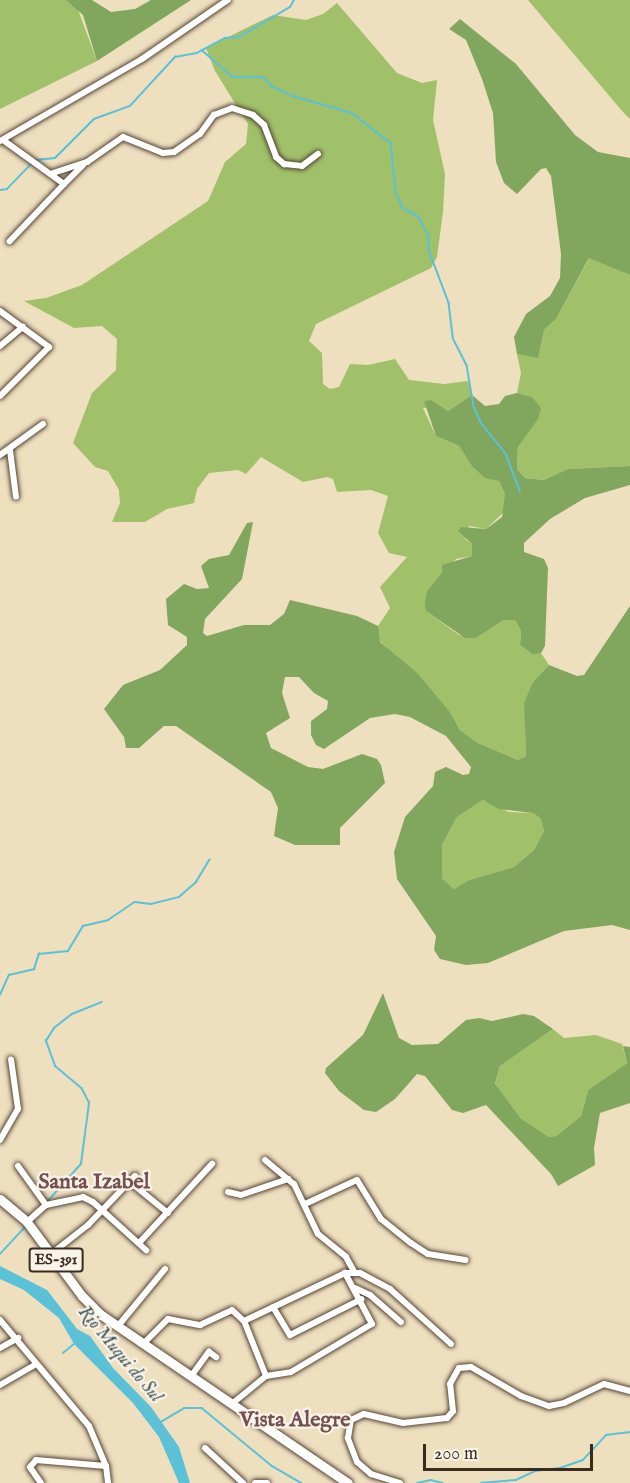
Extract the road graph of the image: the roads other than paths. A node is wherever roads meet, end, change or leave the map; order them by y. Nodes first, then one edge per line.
1 (228, 0) edge
2 (1, 140) edge
3 (318, 154) dead end
4 (87, 162) junction
5 (53, 173) junction
6 (64, 184) junction
7 (10, 241) dead end
8 (0, 311) edge
9 (23, 327) junction
10 (0, 346) edge
11 (0, 396) edge
12 (43, 424) dead end
13 (10, 450) junction
14 (0, 455) edge
15 (16, 497) dead end
16 (10, 1059) dead end
17 (0, 1126) edge
18 (6, 1132) junction
19 (0, 1140) edge
20 (265, 1160) dead end
21 (212, 1164) dead end
22 (18, 1166) dead end
23 (288, 1179) junction
24 (228, 1192) dead end
25 (0, 1198) edge
26 (46, 1204) junction
27 (305, 1204) junction
28 (103, 1210) junction
29 (168, 1213) junction
30 (27, 1222) junction
31 (139, 1243) junction
32 (146, 1250) dead end
33 (51, 1254) junction
34 (466, 1260) dead end
35 (165, 1269) dead end
36 (345, 1273) junction
37 (355, 1273) junction
38 (355, 1288) junction
39 (362, 1299) junction
40 (273, 1307) junction
41 (0, 1320) edge
42 (244, 1321) junction
43 (401, 1322) dead end
44 (115, 1323) junction
45 (18, 1338) junction
46 (144, 1343) junction
47 (451, 1344) dead end
48 (0, 1348) edge
49 (216, 1357) dead end
50 (37, 1367) junction
51 (192, 1375) junction
52 (266, 1376) junction
53 (0, 1384) edge
54 (630, 1391) edge
55 (233, 1403) junction
56 (205, 1448) dead end
57 (106, 1466) junction
58 (40, 1483) edge
59 (108, 1483) edge
60 (243, 1483) edge
61 (255, 1483) edge
62 (267, 1483) edge
63 (348, 1483) edge
64 (400, 1483) edge

1 - 2 street
2 - 5 street
3 - 4 street
4 - 5 street
4 - 6 street
5 - 6 street
6 - 7 street
8 - 9 street
9 - 10 street
9 - 11 street
12 - 13 street
13 - 14 street
13 - 15 street
16 - 18 street
17 - 18 street
18 - 19 street
20 - 23 street
21 - 29 street
22 - 26 street
23 - 24 street
23 - 27 street
25 - 30 main road, ES-391
26 - 28 street
26 - 30 street
27 - 34 street
27 - 37 street
28 - 29 street
28 - 31 street
28 - 33 street
29 - 31 street
30 - 33 main road, ES-391
31 - 32 street
33 - 44 main road, ES-391
35 - 44 street
36 - 37 street
36 - 38 street
36 - 40 street
37 - 47 street
38 - 39 street
38 - 43 street
39 - 40 street
39 - 52 street
40 - 42 street
41 - 45 street
42 - 46 street
42 - 52 street
44 - 46 main road, ES-391
45 - 48 street
45 - 50 street
46 - 51 main road, ES-391
49 - 51 street
50 - 53 street
50 - 57 street
51 - 55 main road, ES-391
52 - 55 street
54 - 64 street
55 - 63 main road, ES-391
56 - 60 street
57 - 58 street
57 - 59 street
61 - 62 street

